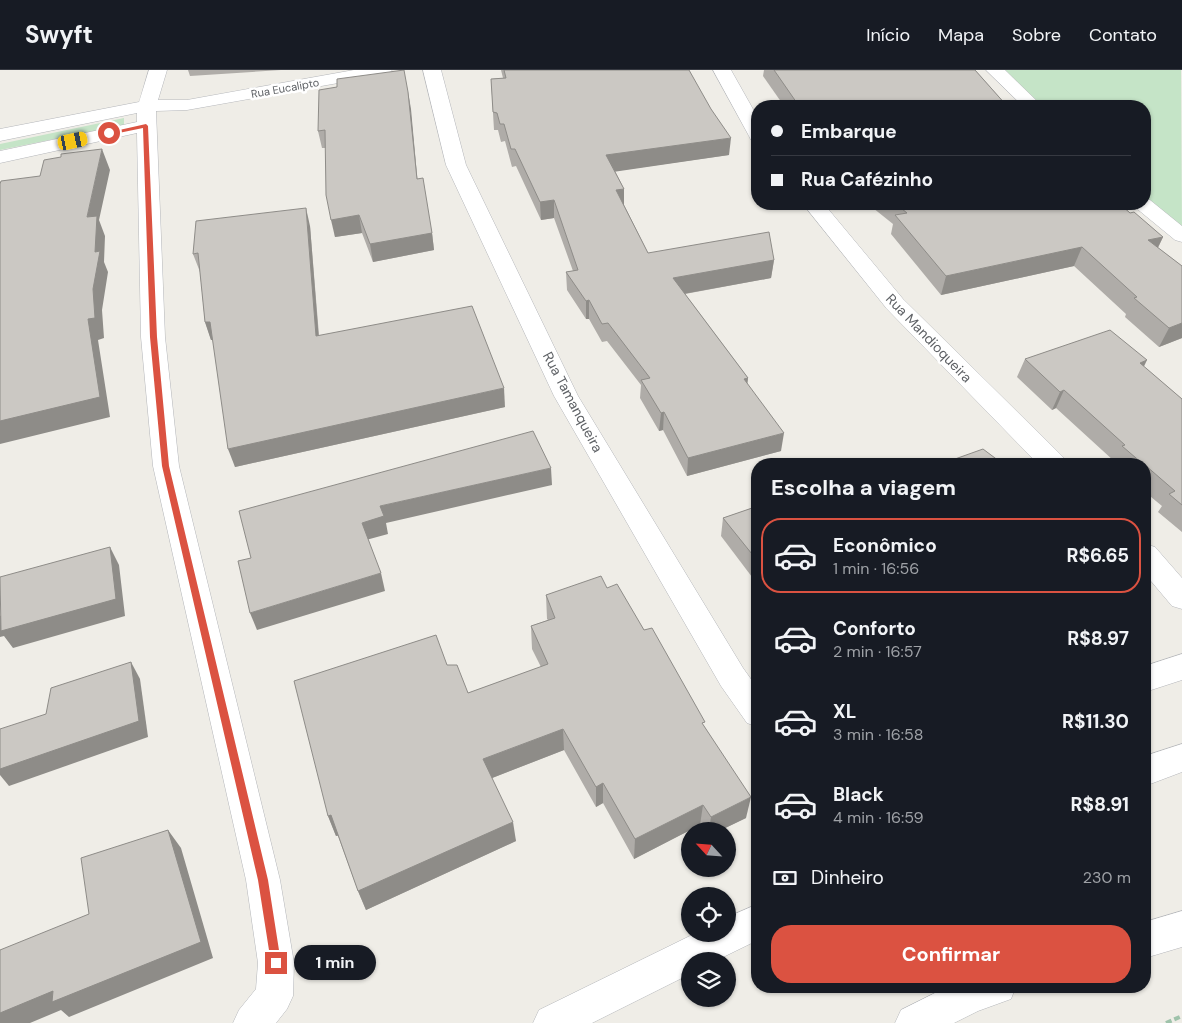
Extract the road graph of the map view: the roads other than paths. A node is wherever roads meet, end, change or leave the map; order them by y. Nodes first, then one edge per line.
1 (158, 70) edge
2 (383, 70) edge
3 (432, 70) edge
4 (722, 70) edge
5 (995, 70) edge
6 (1027, 100) edge
7 (146, 116) junction
8 (751, 123) edge
9 (0, 135) edge
10 (0, 157) edge
11 (818, 210) edge
12 (1150, 210) edge
13 (1182, 236) edge
14 (1048, 458) edge
15 (1151, 562) edge
16 (1182, 598) edge
17 (1182, 667) edge
18 (1151, 677) edge
19 (751, 704) edge
20 (1182, 758) edge
21 (1151, 770) edge
22 (751, 924) edge
23 (1182, 929) edge
24 (1151, 938) edge
25 (978, 993) edge
26 (263, 1010) edge
27 (552, 1023) edge
28 (914, 1023) edge

1 - 7 street
2 - 7 street, Rua Eucalipto
3 - 19 street, Rua Tamanqueira
4 - 8 street
5 - 6 street
7 - 9 street
7 - 10 street
7 - 26 street
11 - 14 street, Rua Mandioqueira
12 - 13 street
15 - 16 street
17 - 18 street
20 - 21 street
22 - 27 street
23 - 24 street
25 - 28 street

